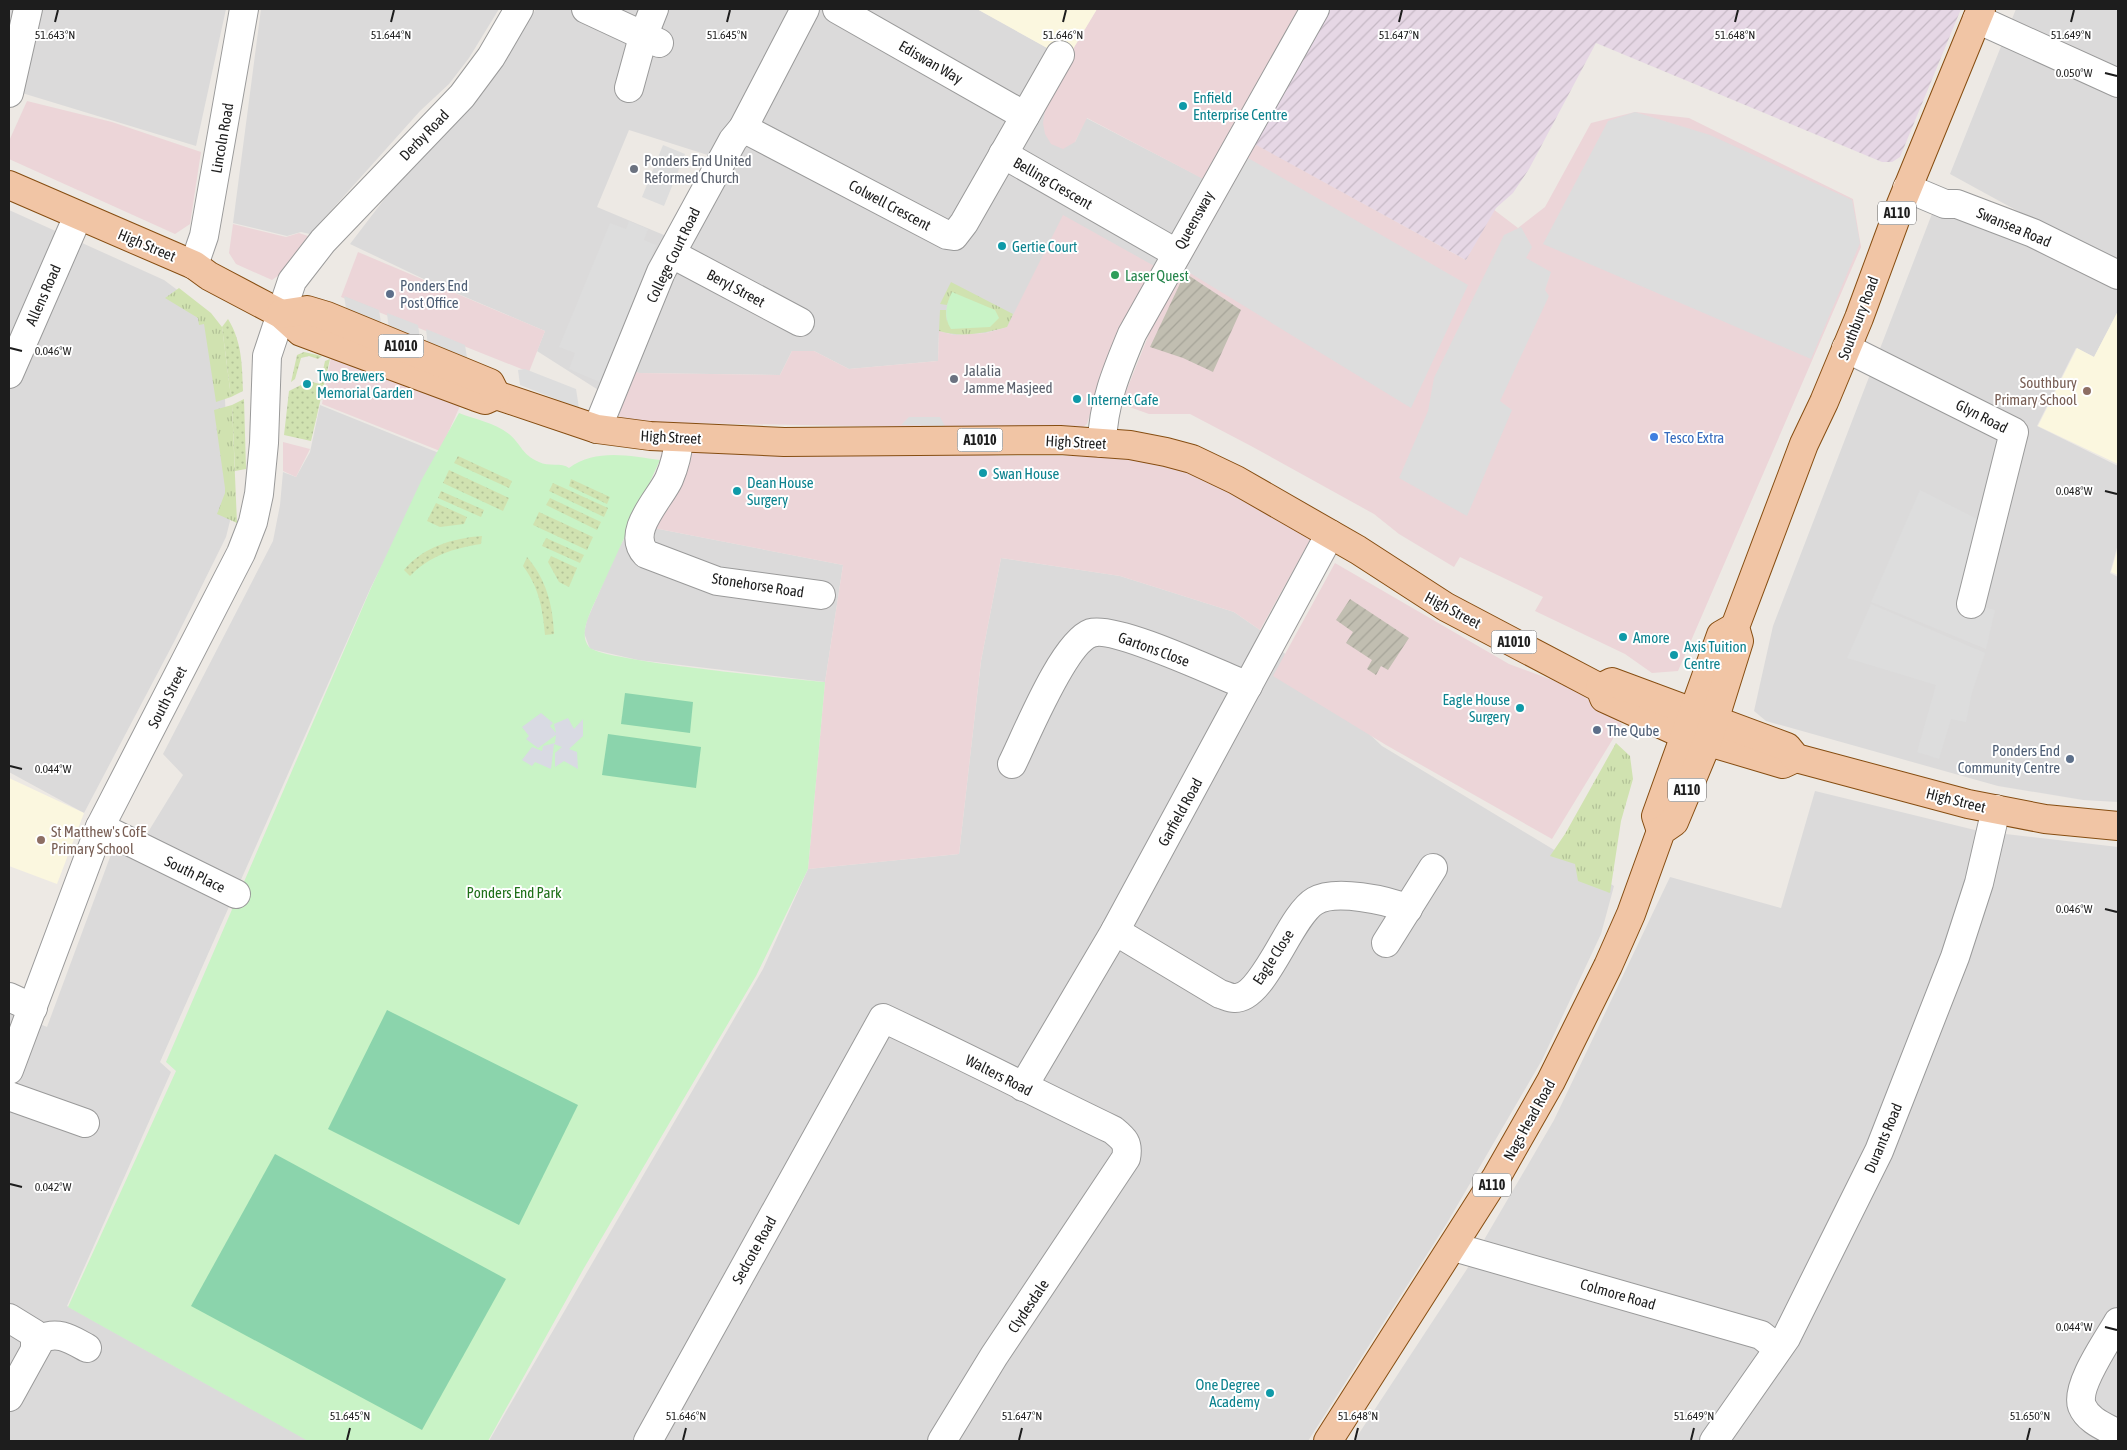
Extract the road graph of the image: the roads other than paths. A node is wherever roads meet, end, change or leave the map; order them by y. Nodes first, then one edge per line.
1 (28, 9) edge
2 (244, 9) edge
3 (519, 9) edge
4 (586, 9) edge
5 (654, 9) edge
6 (805, 9) edge
7 (837, 9) edge
8 (1315, 9) edge
9 (1979, 14) edge
10 (652, 40) junction
11 (1060, 55) dead end
12 (2118, 82) edge
13 (629, 88) dead end
14 (9, 93) edge
15 (1025, 116) junction
16 (743, 128) junction
17 (1003, 154) junction
18 (9, 185) edge
19 (1907, 188) junction
20 (78, 216) junction
21 (1176, 253) junction
22 (672, 254) junction
23 (194, 265) junction
24 (2118, 275) edge
25 (281, 314) junction
26 (800, 322) dead end
27 (1846, 348) junction
28 (9, 374) edge
29 (598, 429) junction
30 (679, 438) junction
31 (1102, 443) junction
32 (1330, 534) junction
33 (821, 595) dead end
34 (1971, 604) dead end
35 (1248, 686) junction
36 (1700, 728) junction
37 (1012, 764) dead end
38 (1996, 809) junction
39 (2118, 826) edge
40 (100, 827) junction
41 (1433, 868) dead end
42 (236, 894) dead end
43 (1408, 909) junction
44 (1115, 931) junction
45 (1386, 943) dead end
46 (21, 1002) edge
47 (860, 1059) joint
48 (9, 1070) edge
49 (1023, 1087) junction
50 (9, 1096) edge
51 (86, 1123) dead end
52 (1117, 1172) joint
53 (1454, 1247) junction
54 (9, 1318) edge
55 (2118, 1322) edge
56 (35, 1347) junction
57 (87, 1348) dead end
58 (1775, 1352) junction
59 (9, 1397) edge
60 (2118, 1434) edge
61 (648, 1441) edge
62 (942, 1441) edge
63 (1328, 1441) edge
64 (1714, 1441) edge

1 - 14 street
2 - 23 street, Lincoln Road
3 - 25 street, Derby Road
4 - 10 street
5 - 10 street
6 - 16 street, College Court Road
7 - 15 street, Ediswan Way
8 - 21 street, Queensway
9 - 12 street
9 - 19 main road, Southbury Road / A110
10 - 13 street
11 - 15 street, Belling Crescent
15 - 17 street, Belling Crescent
16 - 17 street, Colwell Crescent
16 - 22 street, College Court Road
17 - 21 street, Belling Crescent
18 - 20 main road, High Street / A1010
19 - 24 street, Swansea Road
19 - 27 main road, Southbury Road / A110
20 - 23 main road, High Street / A1010
20 - 28 street, Allens Road
21 - 31 street, Queensway
22 - 26 street, Beryl Street
22 - 29 street, College Court Road
23 - 25 main road, High Street / A1010
25 - 29 main road, High Street / A1010
25 - 40 street, South Street
27 - 34 street, Glyn Road
27 - 36 main road, Southbury Road / A110
29 - 30 main road, High Street / A1010
30 - 31 main road, High Street / A1010
30 - 33 street, Stonehorse Road
31 - 32 main road, High Street / A1010
32 - 35 street, Garfield Road
32 - 36 main road, High Street / A1010
35 - 37 street, Gartons Close
35 - 44 street, Garfield Road
36 - 38 main road, High Street / A1010
36 - 53 main road, Nags Head Road / A110
38 - 39 main road, High Street / A1010
38 - 58 street, Durants Road
40 - 42 street, South Place
40 - 46 street, South Street
41 - 43 street
43 - 44 street, Eagle Close
43 - 45 street
44 - 49 street, Garfield Road
46 - 48 street, South Street
47 - 49 street, Walters Road
47 - 61 street, Sedcote Road
49 - 52 street, Walters Road
50 - 51 street
52 - 62 street, Clydesdale
53 - 58 street, Colmore Road
53 - 63 main road, Nags Head Road / A110
54 - 56 street
55 - 60 street
56 - 57 street
56 - 59 street
58 - 64 street, Durants Road

